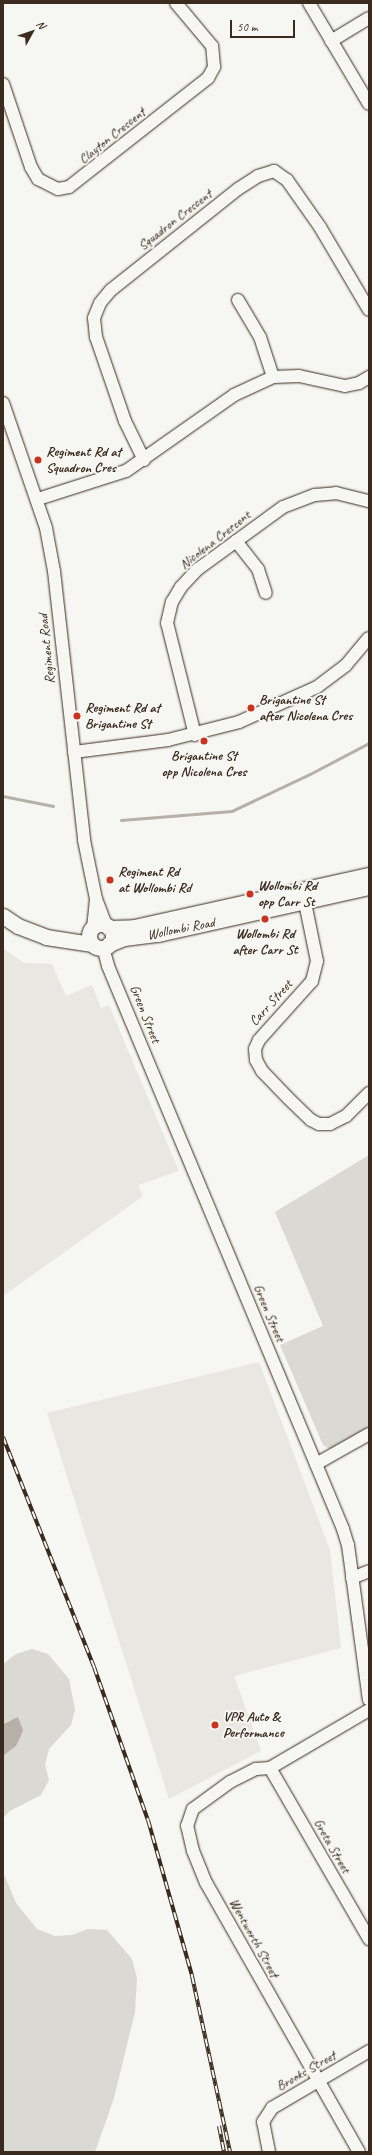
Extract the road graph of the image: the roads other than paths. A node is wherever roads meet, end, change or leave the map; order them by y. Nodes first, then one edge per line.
1 (176, 3) edge
2 (308, 3) edge
3 (369, 18) edge
4 (331, 41) junction
5 (3, 84) edge
6 (369, 104) edge
7 (238, 300) dead end
8 (369, 310) edge
9 (273, 377) junction
10 (369, 377) edge
11 (3, 403) edge
12 (144, 460) junction
13 (38, 499) junction
14 (369, 501) edge
15 (236, 541) junction
16 (266, 593) dead end
17 (369, 638) edge
18 (195, 735) junction
19 (74, 752) junction
20 (369, 875) edge
21 (369, 887) edge
22 (304, 897) junction
23 (3, 916) edge
24 (101, 935) junction
25 (369, 1093) edge
26 (369, 1434) edge
27 (316, 1464) junction
28 (369, 1571) edge
29 (352, 1578) junction
30 (369, 1700) edge
31 (369, 1710) edge
32 (270, 1768) junction
33 (369, 1939) edge
34 (369, 2051) edge
35 (317, 2081) junction
36 (269, 2152) edge
37 (359, 2152) edge

1 - 5 street, Clayton Crescent
2 - 4 street
3 - 4 street
4 - 6 street
7 - 9 street
8 - 12 street, Squadron Crescent
9 - 10 street
9 - 12 street
11 - 13 street, Regiment Road
12 - 13 street
13 - 19 street, Regiment Road
14 - 15 street, Nicolena Crescent
15 - 16 street
15 - 18 street, Nicolena Crescent
17 - 18 street
18 - 19 street
19 - 24 street, Regiment Road
20 - 22 main road, Wollombi Road
21 - 22 main road, Wollombi Road
22 - 24 main road, Wollombi Road
22 - 25 street, Carr Street
23 - 24 main road, Wollombi Road
24 - 27 street, Green Street
26 - 27 street
27 - 29 street, Green Street
28 - 29 street
29 - 30 street, Green Street
31 - 32 street, Wentworth Street
32 - 33 street, Greta Street
32 - 35 street, Wentworth Street
34 - 35 street, Brooks Street
35 - 36 street, Brooks Street
35 - 37 street, Wentworth Street

